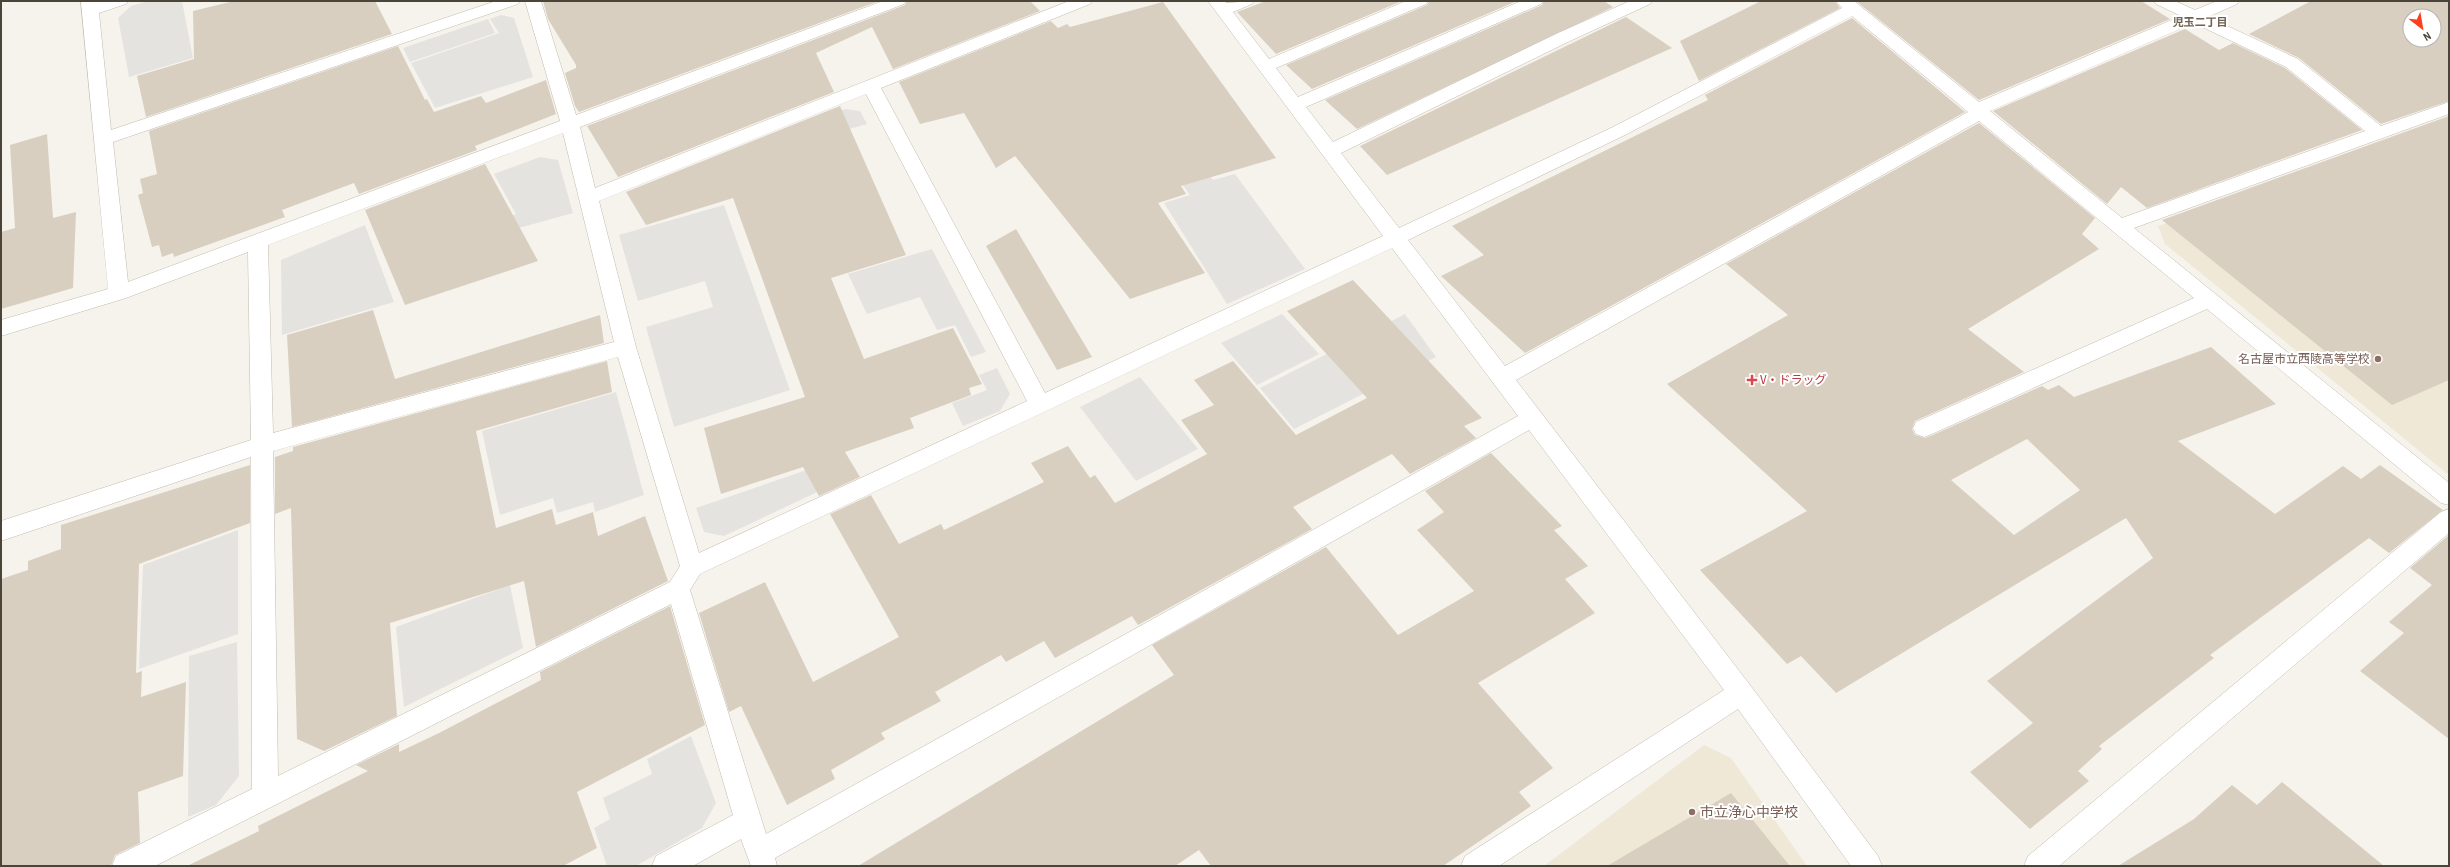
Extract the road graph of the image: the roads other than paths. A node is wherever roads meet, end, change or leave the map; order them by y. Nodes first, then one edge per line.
1 (120, 1) edge
2 (512, 1) edge
3 (533, 1) edge
4 (898, 1) edge
5 (1084, 1) edge
6 (1246, 1) edge
7 (1420, 1) edge
8 (1535, 1) edge
9 (1644, 1) edge
10 (2162, 1) edge
11 (2231, 1) edge
12 (1848, 5) edge
13 (90, 6) edge
14 (1220, 6) edge
15 (2195, 16) junction
16 (1266, 66) junction
17 (871, 86) junction
18 (1295, 105) junction
19 (2449, 108) edge
20 (1978, 112) junction
21 (570, 125) junction
22 (2379, 133) junction
23 (103, 139) junction
24 (1330, 151) junction
25 (588, 198) junction
26 (2118, 226) junction
27 (1396, 238) junction
28 (258, 241) junction
29 (119, 293) junction
30 (2208, 300) junction
31 (1, 328) edge
32 (626, 346) junction
33 (1502, 378) junction
34 (1040, 404) junction
35 (1532, 418) junction
36 (1924, 428) dead end
37 (262, 445) junction
38 (2449, 496) edge
39 (2449, 519) edge
40 (1, 531) edge
41 (692, 568) junction
42 (678, 589) junction
43 (1741, 693) junction
44 (265, 795) junction
45 (748, 821) junction
46 (762, 859) edge
47 (126, 866) edge
48 (666, 866) edge
49 (1475, 866) edge
50 (1868, 866) edge
51 (2038, 866) edge

1 - 13 street
2 - 23 street
3 - 21 street
4 - 21 street
5 - 17 street
6 - 14 street
7 - 16 street
8 - 18 street
9 - 24 street
10 - 15 street
11 - 15 street
12 - 20 street
12 - 27 street
13 - 23 street
14 - 16 street
15 - 20 street
15 - 22 street
16 - 18 street
17 - 25 street
17 - 34 street
18 - 24 street
19 - 22 street
20 - 26 street
20 - 33 street
21 - 25 street
21 - 28 street
22 - 26 street
23 - 29 street
24 - 27 street
25 - 32 street
26 - 30 street
27 - 33 street
27 - 34 street
28 - 29 street
28 - 37 street
29 - 31 street
30 - 36 street
30 - 38 street
32 - 37 street
32 - 41 street
33 - 35 street
34 - 41 street
35 - 43 street
35 - 46 street
37 - 40 street
37 - 44 street
39 - 51 street
41 - 42 street
42 - 44 street
42 - 45 street
43 - 49 street
43 - 50 street
44 - 47 street
45 - 46 street
45 - 48 street

